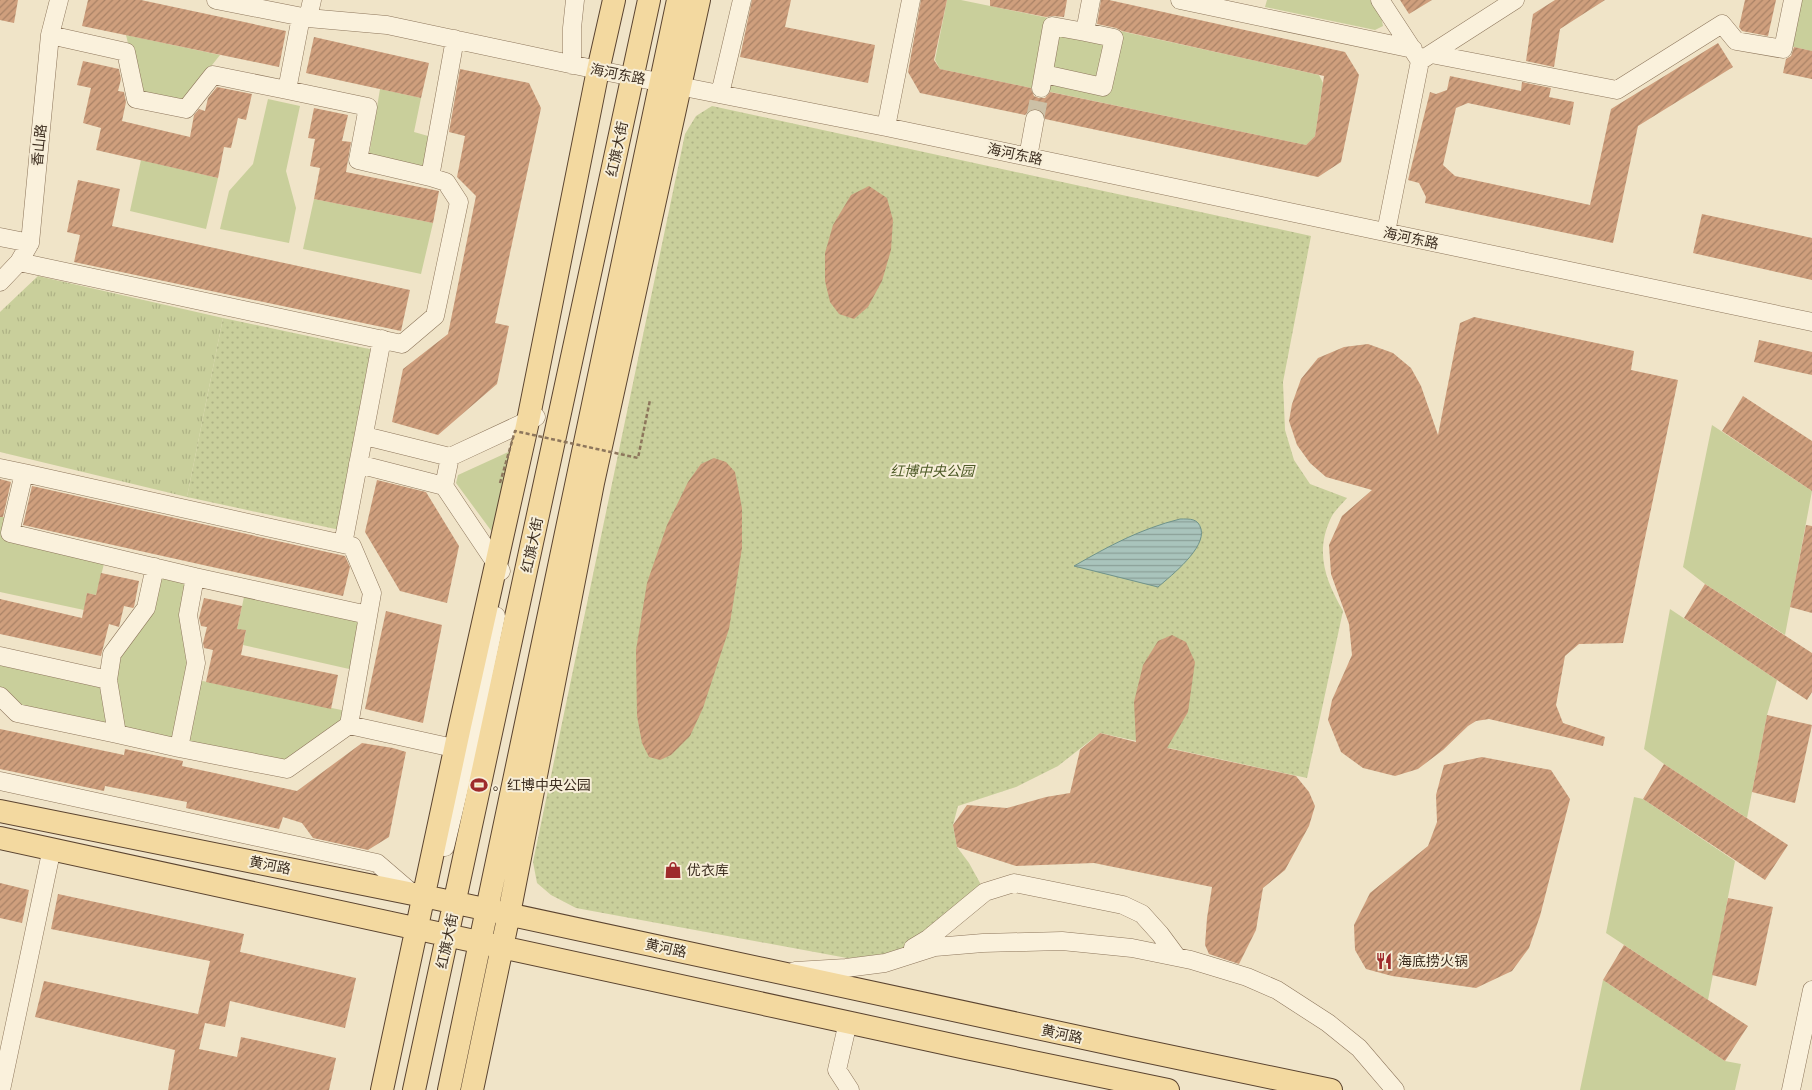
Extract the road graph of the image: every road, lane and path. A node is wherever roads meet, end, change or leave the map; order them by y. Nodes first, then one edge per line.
1 (59, 0) edge
2 (216, 0) edge
3 (312, 0) edge
4 (575, 0) edge
5 (614, 0) edge
6 (649, 0) edge
7 (678, 0) edge
8 (698, 0) edge
9 (742, 0) edge
10 (911, 0) edge
11 (1091, 0) edge
12 (1180, 0) edge
13 (1380, 0) edge
14 (1515, 0) edge
15 (1793, 0) edge
16 (305, 18) junction
17 (1085, 32) junction
18 (50, 35) junction
19 (455, 39) junction
20 (1421, 55) junction
21 (572, 65) junction
22 (603, 71) junction
23 (633, 77) junction
24 (671, 85) junction
25 (287, 90) junction
26 (720, 94) junction
27 (1035, 119) tunnel mouth
28 (886, 127) junction
29 (1028, 157) junction
30 (430, 177) junction
31 (1386, 232) junction
32 (0, 237) edge
33 (30, 243) junction
34 (19, 262) junction
35 (0, 282) edge
36 (1812, 322) edge
37 (382, 340) junction
38 (650, 400) dead end
39 (533, 418) junction
40 (365, 436) junction
41 (450, 457) junction
42 (358, 464) junction
43 (0, 468) edge
44 (24, 473) junction
45 (500, 483) dead end
46 (444, 486) junction
47 (5, 538) edge
48 (344, 544) junction
49 (155, 567) junction
50 (500, 570) junction
51 (195, 577) junction
52 (368, 615) junction
53 (0, 656) edge
54 (108, 680) junction
55 (0, 696) edge
56 (349, 725) junction
57 (117, 734) junction
58 (179, 748) junction
59 (470, 751) junction
60 (0, 781) edge
61 (0, 810) edge
62 (0, 838) edge
63 (52, 848) junction
64 (423, 896) junction
65 (455, 903) junction
66 (487, 910) junction
67 (509, 914) junction
68 (418, 928) junction
69 (448, 935) junction
70 (491, 945) junction
71 (1177, 957) junction
72 (896, 959) junction
73 (776, 972) junction
74 (1812, 990) edge
75 (848, 1022) junction
76 (1, 1090) edge
77 (382, 1090) edge
78 (414, 1090) edge
79 (449, 1090) edge
80 (472, 1090) edge
81 (850, 1090) edge
82 (1168, 1090) edge
83 (1331, 1090) edge
84 (1395, 1090) edge
85 (1791, 1090) edge

1 - 18 street, 香山路
2 - 16 street, 海河东路
3 - 16 street
4 - 21 street
5 - 22 main road, 红旗大街
6 - 23 main road, 红旗大街
7 - 24 main road
8 - 24 main road
9 - 26 street
10 - 28 street
11 - 17 street
12 - 20 street
13 - 20 street
14 - 20 street
15 - 20 street
16 - 19 street, 海河东路
16 - 25 street
17 - 17 street
18 - 25 street
18 - 33 street, 香山路
19 - 21 street, 海河东路
19 - 30 street
20 - 31 street
21 - 22 street, 海河东路
22 - 23 street, 海河东路
22 - 39 main road, 红旗大街
23 - 24 street, 海河东路
23 - 59 main road, 红旗大街
24 - 26 street, 海河东路
24 - 66 main road
24 - 67 main road
25 - 30 street
26 - 28 street, 海河东路
27 - 29 street
28 - 29 street, 海河东路
29 - 31 street, 海河东路
30 - 37 street
31 - 36 street, 海河东路
32 - 33 street
33 - 34 street, 香山路
34 - 35 street, 香山路
34 - 37 street
37 - 40 street
38 - 45 path, bridge
39 - 41 street
39 - 50 main road, 红旗大街
40 - 41 street
40 - 42 street
41 - 46 street
42 - 46 street
42 - 48 street
43 - 44 street
44 - 47 street
44 - 48 street
46 - 50 street
47 - 49 street
48 - 52 street
49 - 51 street
49 - 54 street
50 - 59 main road, 红旗大街
51 - 52 street
51 - 58 street
52 - 56 street
53 - 54 street
54 - 57 street
55 - 57 street
56 - 58 street
56 - 59 street
57 - 58 street
59 - 64 main road, 红旗大街
59 - 65 main road, 红旗大街
60 - 64 street
61 - 64 main road, 黄河路
62 - 63 main road
63 - 68 main road
63 - 76 street
64 - 65 main road, 黄河路
64 - 68 main road, 红旗大街
65 - 66 main road, 黄河路
65 - 69 main road, 红旗大街
66 - 67 main road, 黄河路
66 - 70 main road
67 - 70 main road
67 - 73 main road, 黄河路
68 - 69 main road
68 - 77 main road, 红旗大街
69 - 70 main road
69 - 78 main road, 红旗大街
70 - 75 main road
70 - 79 main road
70 - 80 main road
71 - 72 street
71 - 72 street
71 - 84 street
72 - 73 street
73 - 83 main road, 黄河路
74 - 85 street
75 - 81 street
75 - 82 main road

